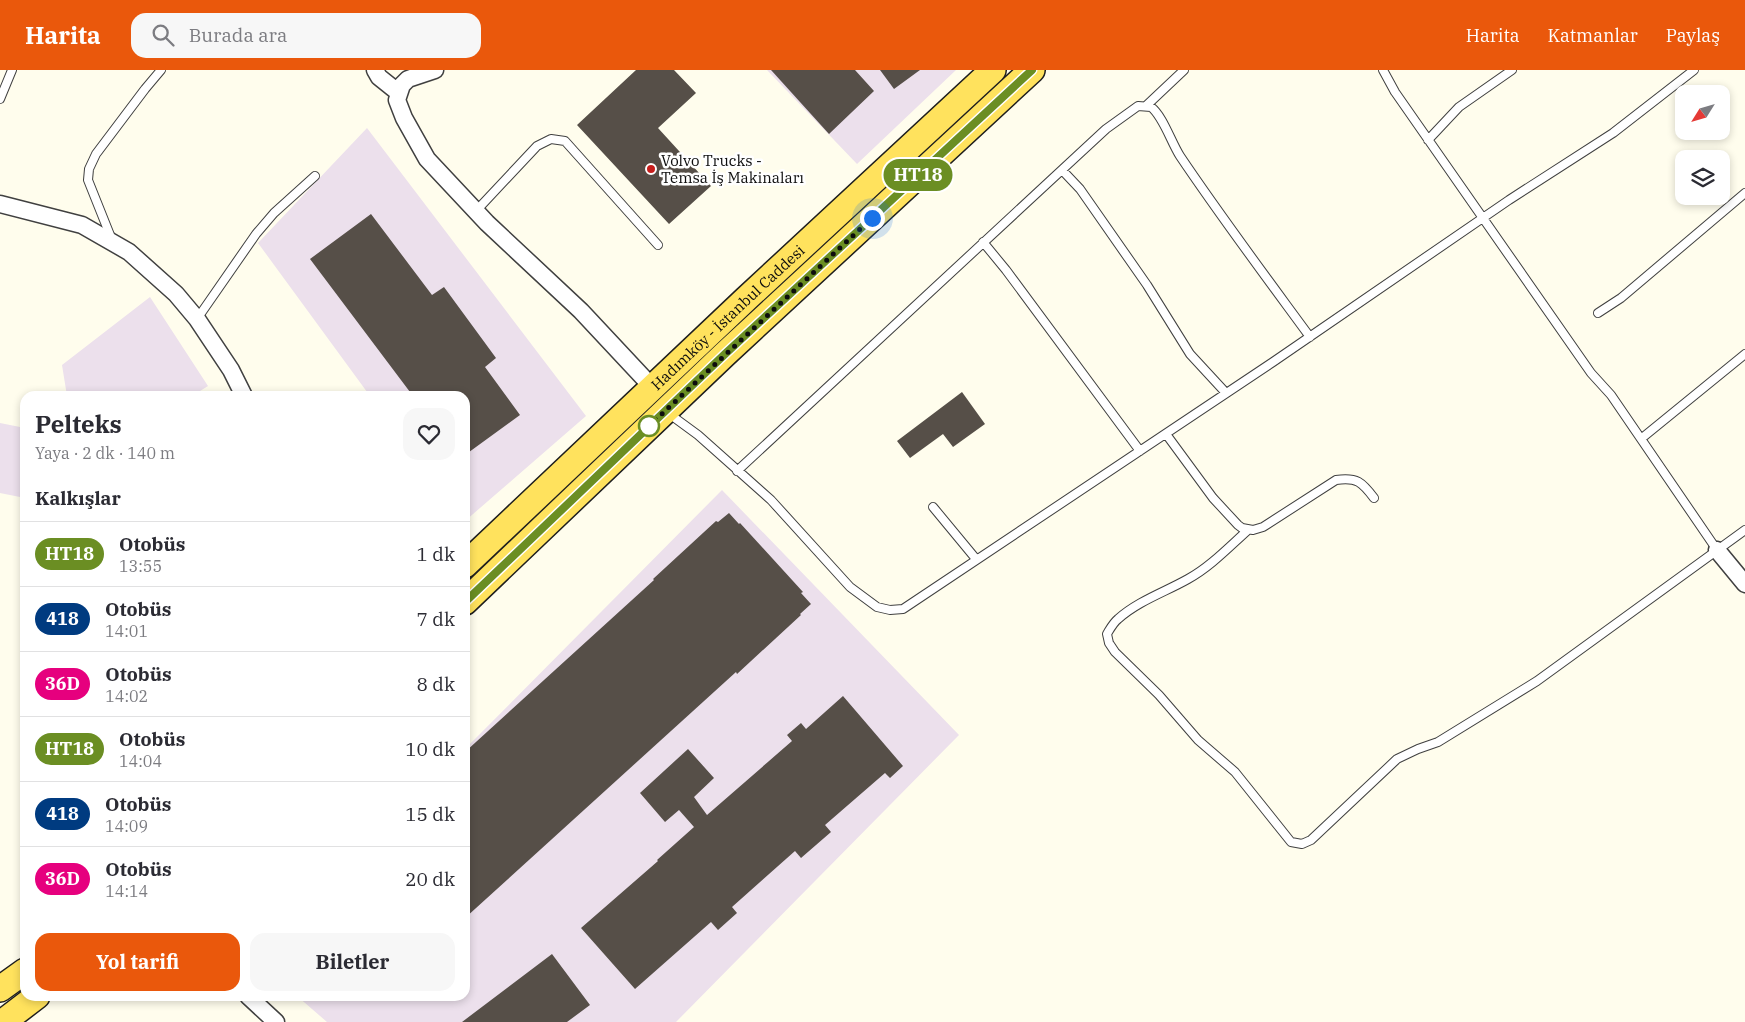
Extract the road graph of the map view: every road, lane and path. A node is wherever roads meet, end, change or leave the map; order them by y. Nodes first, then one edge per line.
1 (12, 70) edge
2 (161, 70) edge
3 (375, 70) edge
4 (435, 70) edge
5 (993, 70) edge
6 (1032, 70) edge
7 (1184, 70) edge
8 (1383, 70) edge
9 (1512, 70) edge
10 (1694, 70) edge
11 (399, 93) junction
12 (0, 99) edge
13 (1146, 105) junction
14 (1428, 140) junction
15 (1062, 170) junction
16 (314, 176) dead end
17 (1745, 193) edge
18 (0, 204) edge
19 (476, 210) junction
20 (1482, 218) junction
21 (112, 242) junction
22 (983, 242) junction
23 (658, 245) dead end
24 (1598, 313) dead end
25 (198, 319) junction
26 (1310, 337) junction
27 (1745, 354) edge
28 (653, 388) junction
29 (242, 391) edge
30 (1226, 393) junction
31 (665, 411) junction
32 (1166, 434) junction
33 (1642, 438) junction
34 (1140, 451) junction
35 (738, 471) junction
36 (1374, 498) dead end
37 (933, 507) dead end
38 (1248, 530) junction
39 (1745, 530) edge
40 (1717, 550) junction
41 (976, 559) junction
42 (470, 560) edge
43 (1745, 584) edge
44 (470, 597) edge
45 (20, 975) edge
46 (0, 989) edge
47 (30, 1001) edge
48 (253, 1001) edge
49 (3, 1022) edge
50 (276, 1022) edge

1 - 12 lane
2 - 21 lane
3 - 11 street
4 - 11 street
5 - 28 main road, Hadımköy - İstanbul Caddesi
6 - 31 main road, Hadımköy - İstanbul Caddesi
7 - 13 lane
8 - 14 lane
9 - 14 lane
10 - 20 lane
11 - 19 street
13 - 15 lane
13 - 26 lane
14 - 20 lane
15 - 22 lane
15 - 30 lane
16 - 25 lane
17 - 24 lane
18 - 21 street
19 - 23 lane
19 - 28 street
20 - 26 lane
20 - 33 lane
21 - 25 street
22 - 34 lane
22 - 35 lane
25 - 29 street
26 - 30 lane
27 - 33 lane
28 - 42 main road, Hadımköy - İstanbul Caddesi
30 - 32 lane
31 - 35 lane
31 - 44 main road, Hadımköy - İstanbul Caddesi
32 - 34 lane
32 - 38 lane
33 - 40 lane
34 - 41 lane
35 - 41 lane
36 - 38 lane
37 - 41 lane
38 - 40 lane
39 - 40 lane
40 - 43 street
45 - 46 main road
47 - 49 main road
48 - 50 street

